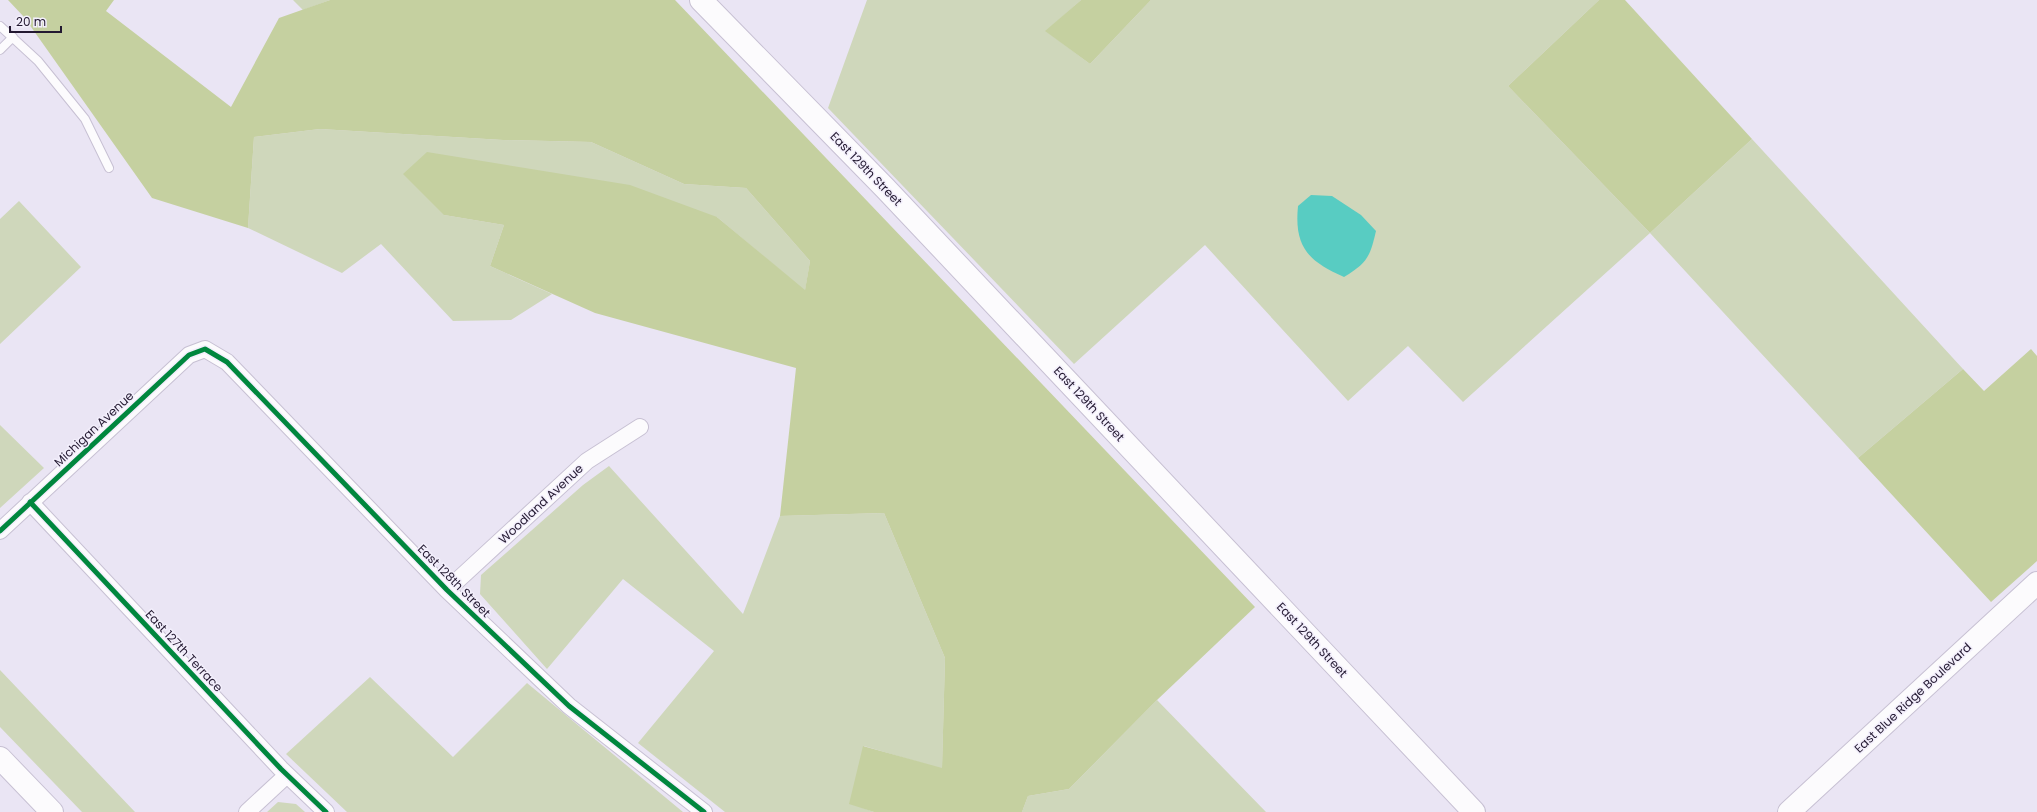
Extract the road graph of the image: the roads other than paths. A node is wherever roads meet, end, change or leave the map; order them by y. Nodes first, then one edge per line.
1 (701, 0) edge
2 (0, 26) edge
3 (13, 38) junction
4 (0, 50) edge
5 (109, 168) dead end
6 (205, 349) joint
7 (640, 426) dead end
8 (30, 502) junction
9 (0, 531) edge
10 (2037, 583) edge
11 (447, 590) junction
12 (0, 758) edge
13 (287, 775) junction
14 (52, 812) edge
15 (247, 812) edge
16 (326, 812) edge
17 (704, 812) edge
18 (1474, 812) edge
19 (1789, 812) edge

1 - 18 main road, East 129th Street
2 - 3 lane
3 - 4 lane
3 - 5 lane
6 - 8 street, Michigan Avenue
6 - 11 street, East 128th Street
7 - 11 street, Woodland Avenue
8 - 9 street, Michigan Avenue
8 - 13 street, East 127th Terrace
10 - 19 main road, East Blue Ridge Boulevard
11 - 17 street, East 128th Street
12 - 14 main road
13 - 15 street
13 - 16 street, East 127th Terrace

